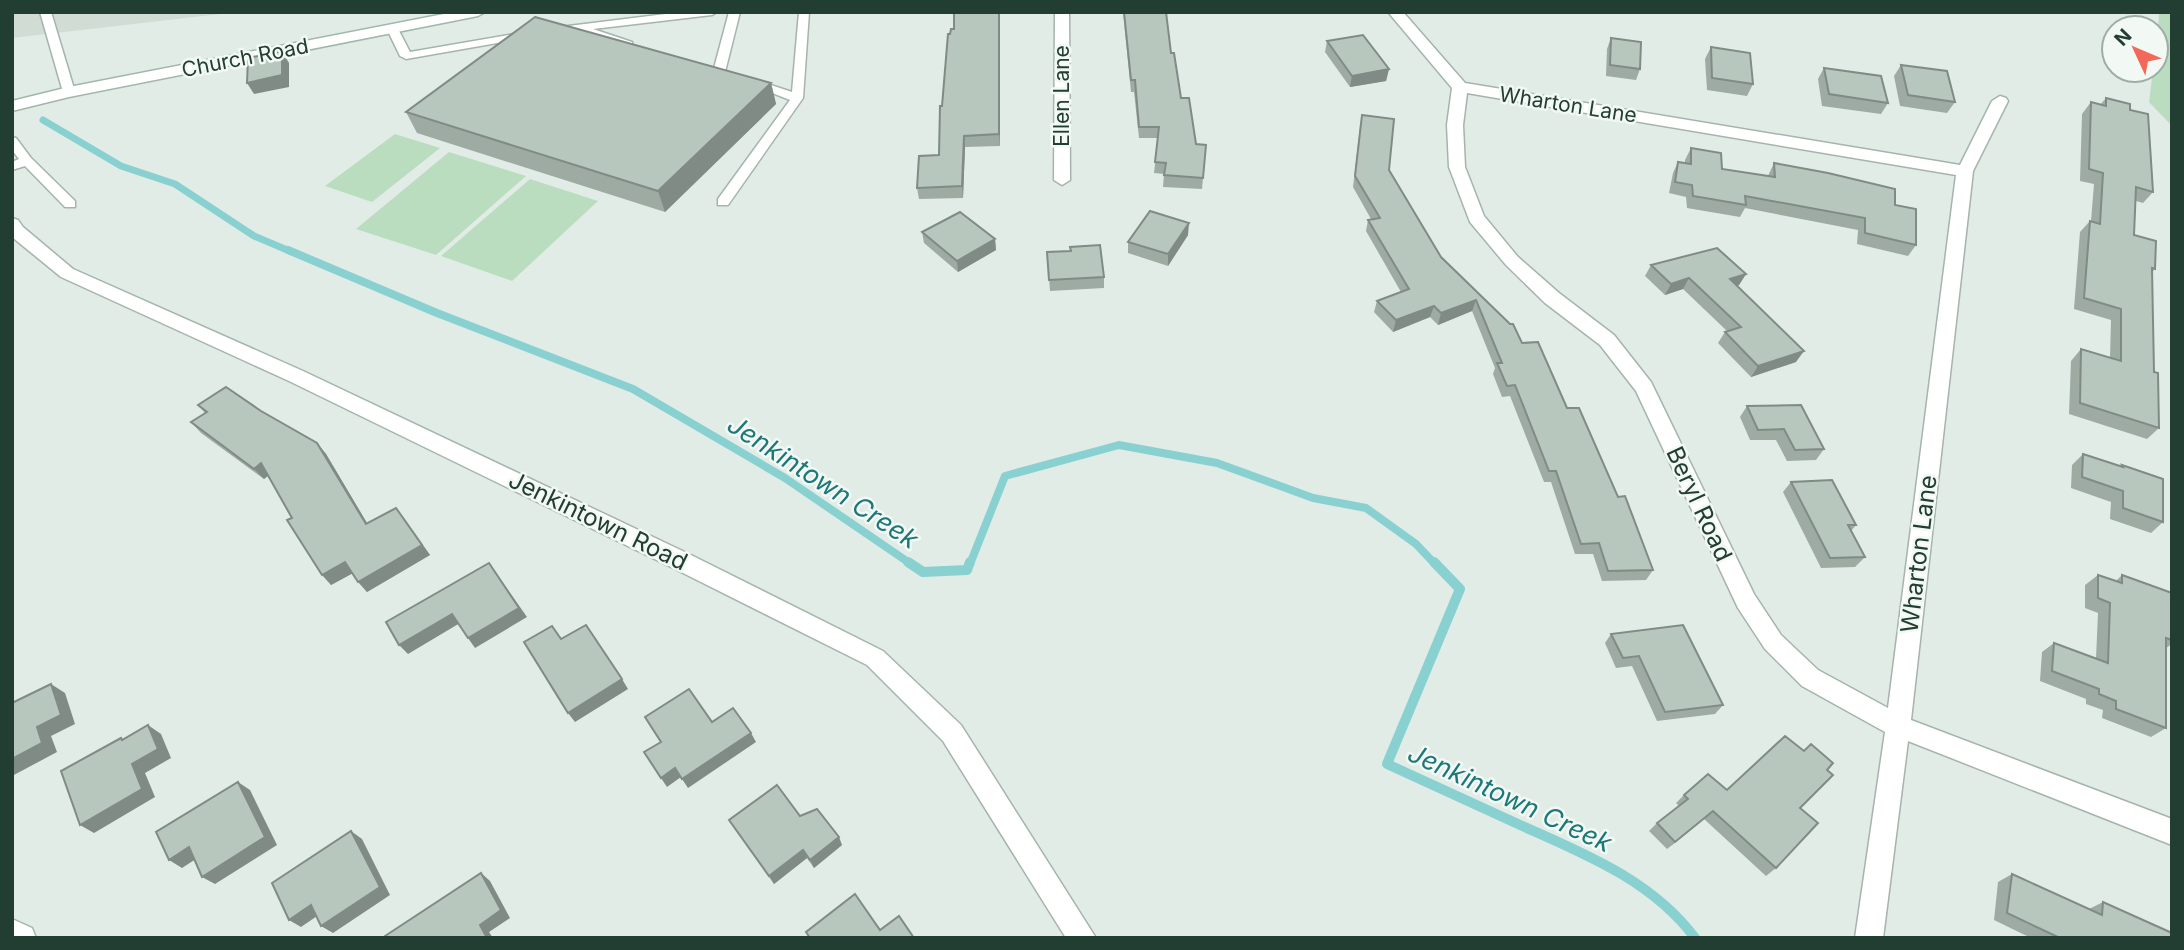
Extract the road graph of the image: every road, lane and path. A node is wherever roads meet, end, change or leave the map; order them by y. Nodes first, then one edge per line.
1 (45, 12) edge
2 (478, 12) edge
3 (712, 12) edge
4 (735, 12) edge
5 (804, 12) edge
6 (1062, 12) edge
7 (1395, 12) edge
8 (574, 27) junction
9 (393, 29) junction
10 (640, 47) edge
11 (706, 68) edge
12 (719, 72) junction
13 (732, 76) edge
14 (745, 81) edge
15 (1460, 87) junction
16 (69, 92) junction
17 (797, 98) junction
18 (2000, 101) dead end
19 (12, 106) edge
20 (12, 141) edge
21 (27, 161) junction
22 (12, 166) edge
23 (1965, 171) junction
24 (1062, 180) dead end
25 (723, 202) dead end
26 (70, 204) dead end
27 (12, 224) edge
28 (1898, 726) junction
29 (2172, 832) edge
30 (12, 933) edge
31 (22, 938) edge
32 (1082, 938) edge
33 (1869, 938) edge

1 - 16 lane
2 - 9 street, Church Road
3 - 8 lane
4 - 12 lane
5 - 17 lane
6 - 24 street, Ellen Lane
7 - 15 street
8 - 9 lane
8 - 10 lane
9 - 16 street, Church Road
11 - 12 lane
12 - 13 lane
14 - 17 lane
15 - 23 street, Wharton Lane
15 - 28 street, Beryl Road
16 - 19 street, Church Road
17 - 25 lane
18 - 23 street, Wharton Lane
20 - 21 lane
21 - 22 lane
21 - 26 lane
23 - 28 street, Wharton Lane
27 - 32 street, Jenkintown Road
28 - 29 street, Beryl Road
28 - 33 street, Wharton Lane
30 - 31 street

